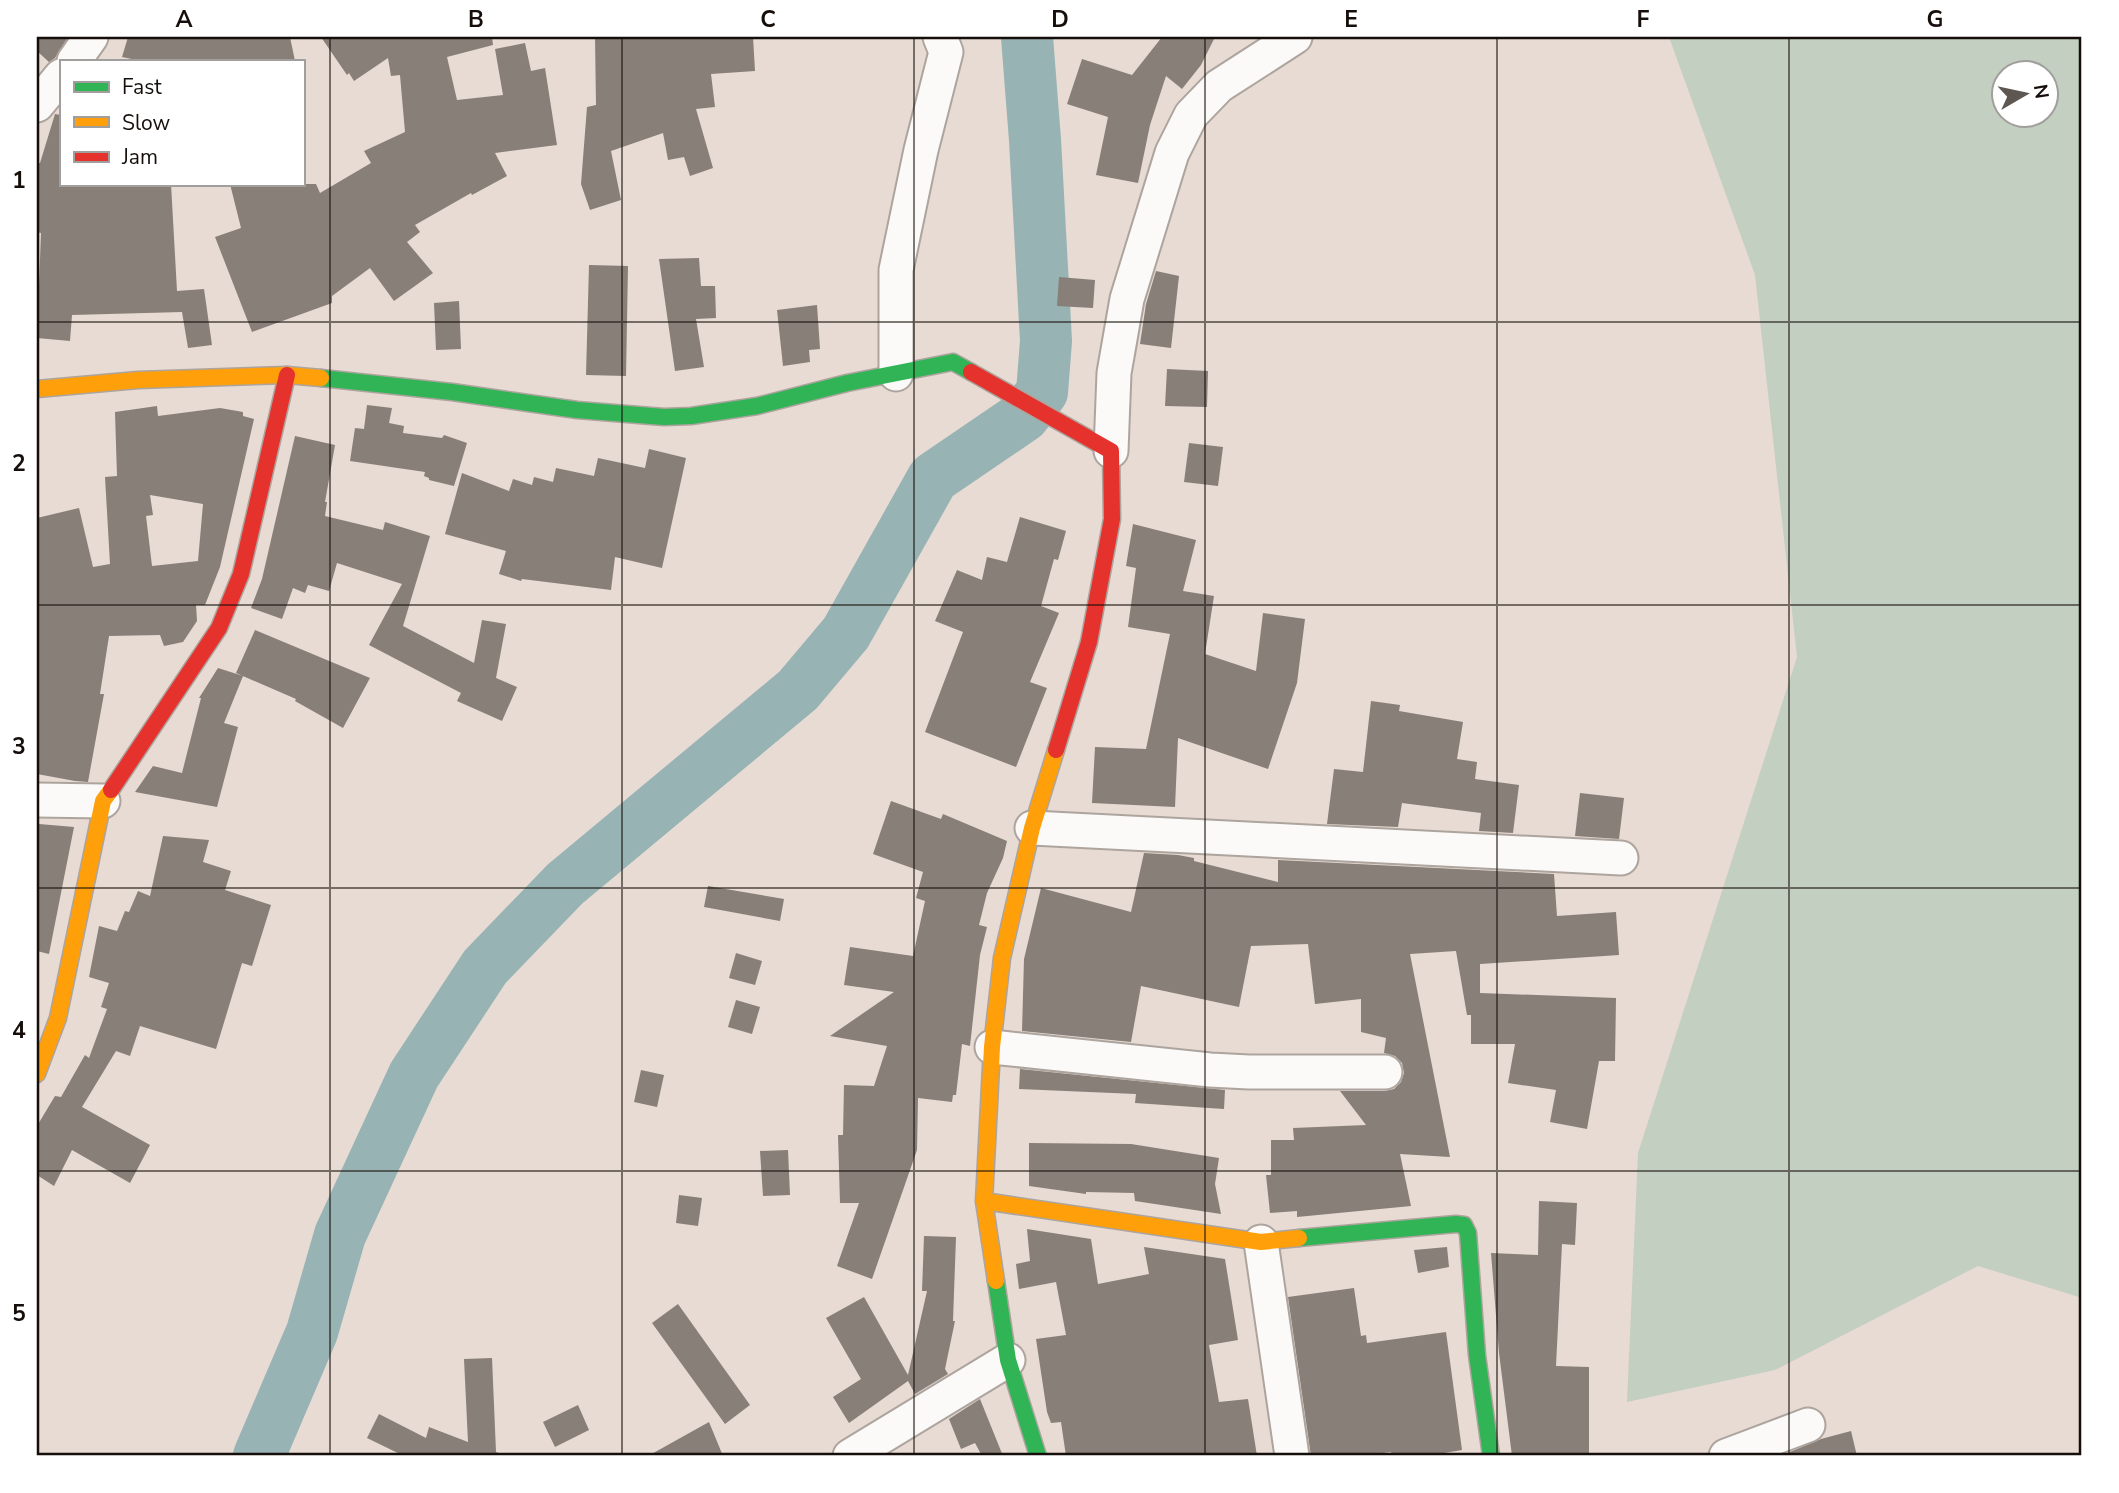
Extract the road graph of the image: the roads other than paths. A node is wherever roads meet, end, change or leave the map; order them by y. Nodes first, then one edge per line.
1 (91, 37) edge
2 (940, 37) edge
3 (1295, 37) edge
4 (75, 60) edge
5 (60, 77) edge
6 (37, 105) edge
7 (896, 374) junction
8 (287, 375) junction
9 (37, 390) edge
10 (1111, 452) junction
11 (37, 800) edge
12 (103, 801) junction
13 (1032, 828) junction
14 (1621, 858) dead end
15 (992, 1047) junction
16 (1385, 1072) dead end
17 (37, 1074) edge
18 (984, 1201) junction
19 (1261, 1242) junction
20 (1007, 1360) junction
21 (1808, 1425) dead end
22 (849, 1456) edge
23 (1038, 1456) edge
24 (1292, 1456) edge
25 (1491, 1456) edge
26 (1726, 1456) edge

1 - 4 street
2 - 7 street
3 - 10 street
5 - 6 street
7 - 8 street
7 - 10 street
8 - 9 street
8 - 12 street
10 - 13 street
11 - 12 street
12 - 17 street
13 - 14 street
13 - 15 street
15 - 16 street
15 - 18 street
18 - 19 street
18 - 20 street
19 - 24 street
19 - 25 street
20 - 22 street
20 - 23 street
21 - 26 street

